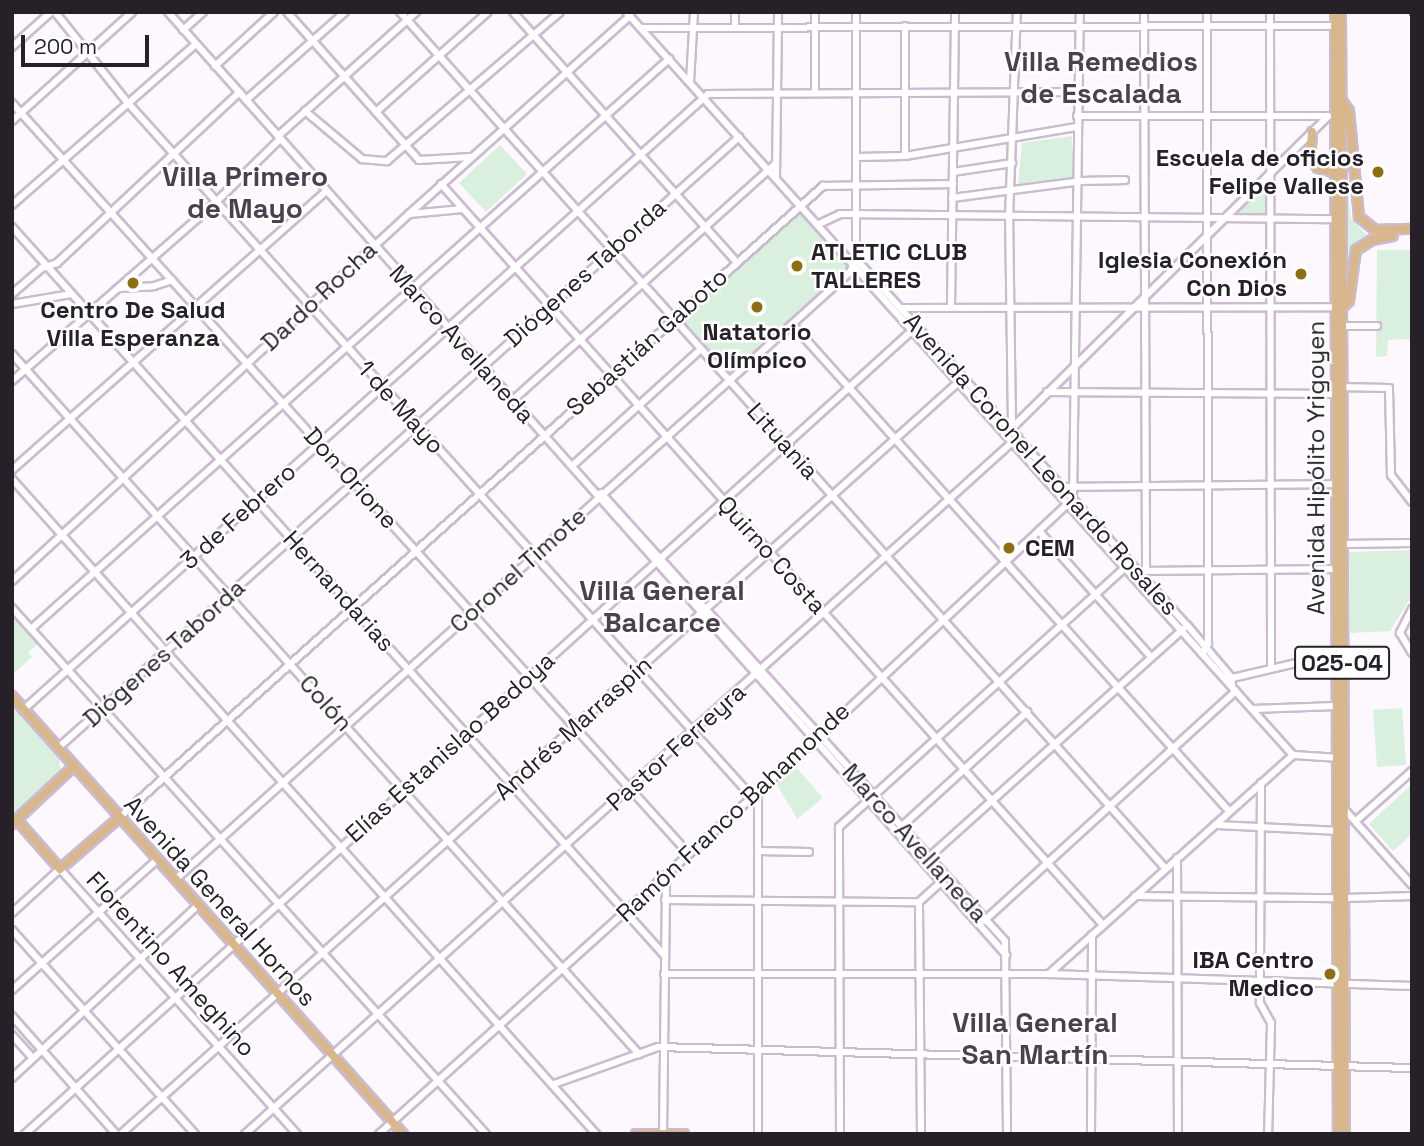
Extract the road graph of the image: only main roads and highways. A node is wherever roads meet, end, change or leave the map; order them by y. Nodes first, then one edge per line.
1 (1335, 12) edge
2 (1341, 12) edge
3 (1338, 118) junction
4 (1312, 132) road end
5 (1338, 176) junction
6 (1352, 181) junction
7 (1412, 232) edge
8 (1386, 236) junction
9 (1339, 307) junction
10 (1339, 391) junction
11 (1339, 484) junction
12 (1339, 569) junction
13 (12, 696) edge
14 (18, 706) edge
15 (1340, 758) junction
16 (74, 766) junction
17 (120, 817) junction
18 (14, 822) edge
19 (1341, 898) junction
20 (1341, 1066) junction
21 (402, 1134) edge
22 (636, 1134) edge
23 (663, 1134) edge
24 (684, 1134) edge
25 (1338, 1134) edge
26 (1345, 1134) edge

1 - 3 main road, Avenida Hipólito Yrigoyen / 025-04
2 - 3 main road
3 - 5 main road, Avenida Hipólito Yrigoyen / 025-04
3 - 6 main road
4 - 5 main road
5 - 6 main road
5 - 9 main road, Avenida Hipólito Yrigoyen / 025-04
5 - 9 main road, Avenida Hipólito Yrigoyen / 025-04
6 - 7 main road
6 - 8 main road
7 - 8 main road
8 - 9 main road
9 - 10 main road, Avenida Hipólito Yrigoyen / 025-04
9 - 10 main road, Avenida Hipólito Yrigoyen / 025-04
10 - 11 main road, Avenida Hipólito Yrigoyen / 025-04
11 - 12 main road, Avenida Hipólito Yrigoyen / 025-04
11 - 12 main road, Avenida Hipólito Yrigoyen / 025-04
12 - 15 main road, Avenida Hipólito Yrigoyen / 025-04
12 - 15 main road, Avenida Hipólito Yrigoyen / 025-04
13 - 14 main road, Avenida General Hornos
14 - 16 main road, Avenida General Hornos
15 - 19 main road, Avenida Hipólito Yrigoyen / 025-04
15 - 19 main road, Avenida Hipólito Yrigoyen / 025-04
16 - 17 main road, Avenida General Hornos
16 - 18 main road
17 - 18 main road, Florentino Ameghino
17 - 21 main road, Avenida General Hornos
19 - 20 main road, Avenida Hipólito Yrigoyen / 025-04
20 - 25 main road, Avenida Hipólito Yrigoyen / 025-04
20 - 26 main road, Avenida Hipólito Yrigoyen / 025-04
22 - 23 main road
23 - 24 main road

